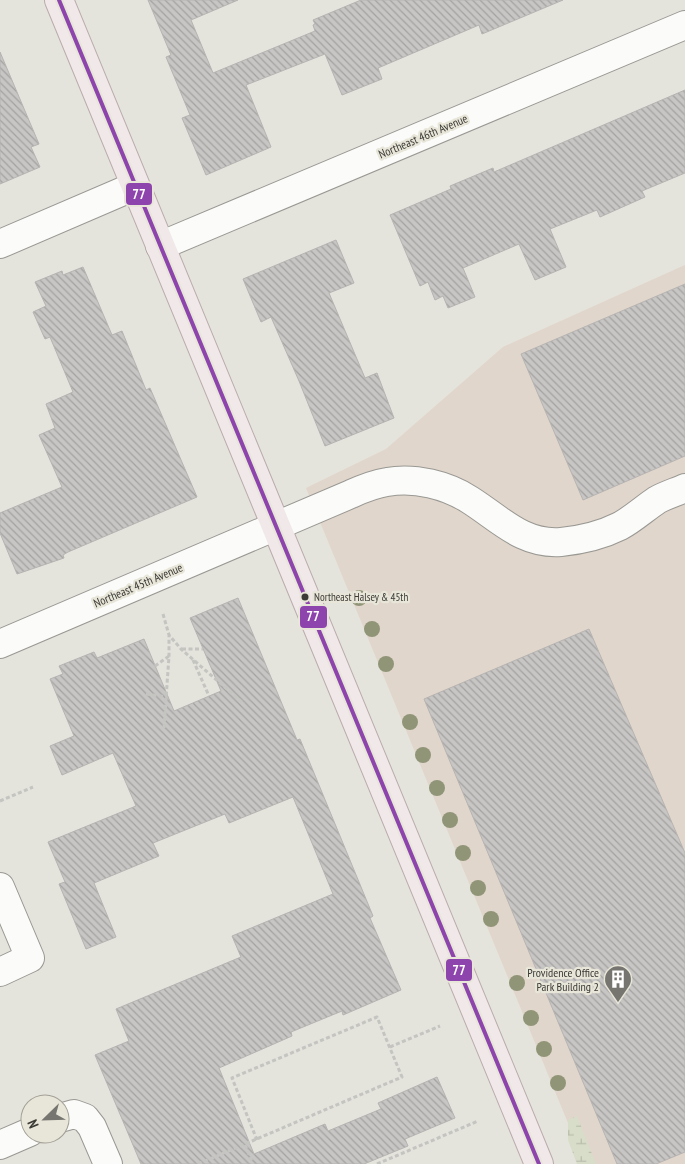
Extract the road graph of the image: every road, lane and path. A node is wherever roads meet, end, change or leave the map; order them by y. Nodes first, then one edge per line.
1 (59, 0) edge
2 (685, 25) edge
3 (136, 186) junction
4 (0, 244) edge
5 (160, 246) junction
6 (685, 488) edge
7 (276, 527) junction
8 (163, 614) dead end
9 (169, 635) junction
10 (0, 644) edge
11 (181, 649) junction
12 (204, 649) dead end
13 (170, 656) junction
14 (193, 658) junction
15 (155, 666) dead end
16 (146, 694) dead end
17 (209, 696) dead end
18 (167, 697) junction
19 (244, 704) dead end
20 (164, 728) dead end
21 (33, 787) dead end
22 (0, 801) edge
23 (0, 887) edge
24 (0, 972) edge
25 (440, 1026) dead end
26 (390, 1047) junction
27 (70, 1115) edge
28 (478, 1121) dead end
29 (20, 1136) edge
30 (257, 1140) junction
31 (0, 1145) edge
32 (245, 1145) junction
33 (108, 1164) edge
34 (198, 1164) edge
35 (254, 1164) edge
36 (377, 1164) edge
37 (539, 1164) edge

1 - 3 main road
2 - 5 street, Northeast 46th Avenue
3 - 4 street
3 - 5 main road
5 - 7 main road
6 - 7 street, Northeast 45th Avenue
7 - 10 street, Northeast 45th Avenue
7 - 37 main road
8 - 9 path
9 - 11 path
9 - 13 path
11 - 12 path
11 - 14 path
13 - 15 path
13 - 18 path
14 - 17 path
14 - 19 path
16 - 18 path
18 - 20 path
21 - 22 path
23 - 24 street
25 - 26 path
26 - 30 path
26 - 30 path
27 - 33 street
28 - 36 path
29 - 31 street
30 - 32 path
32 - 34 path
32 - 35 path

